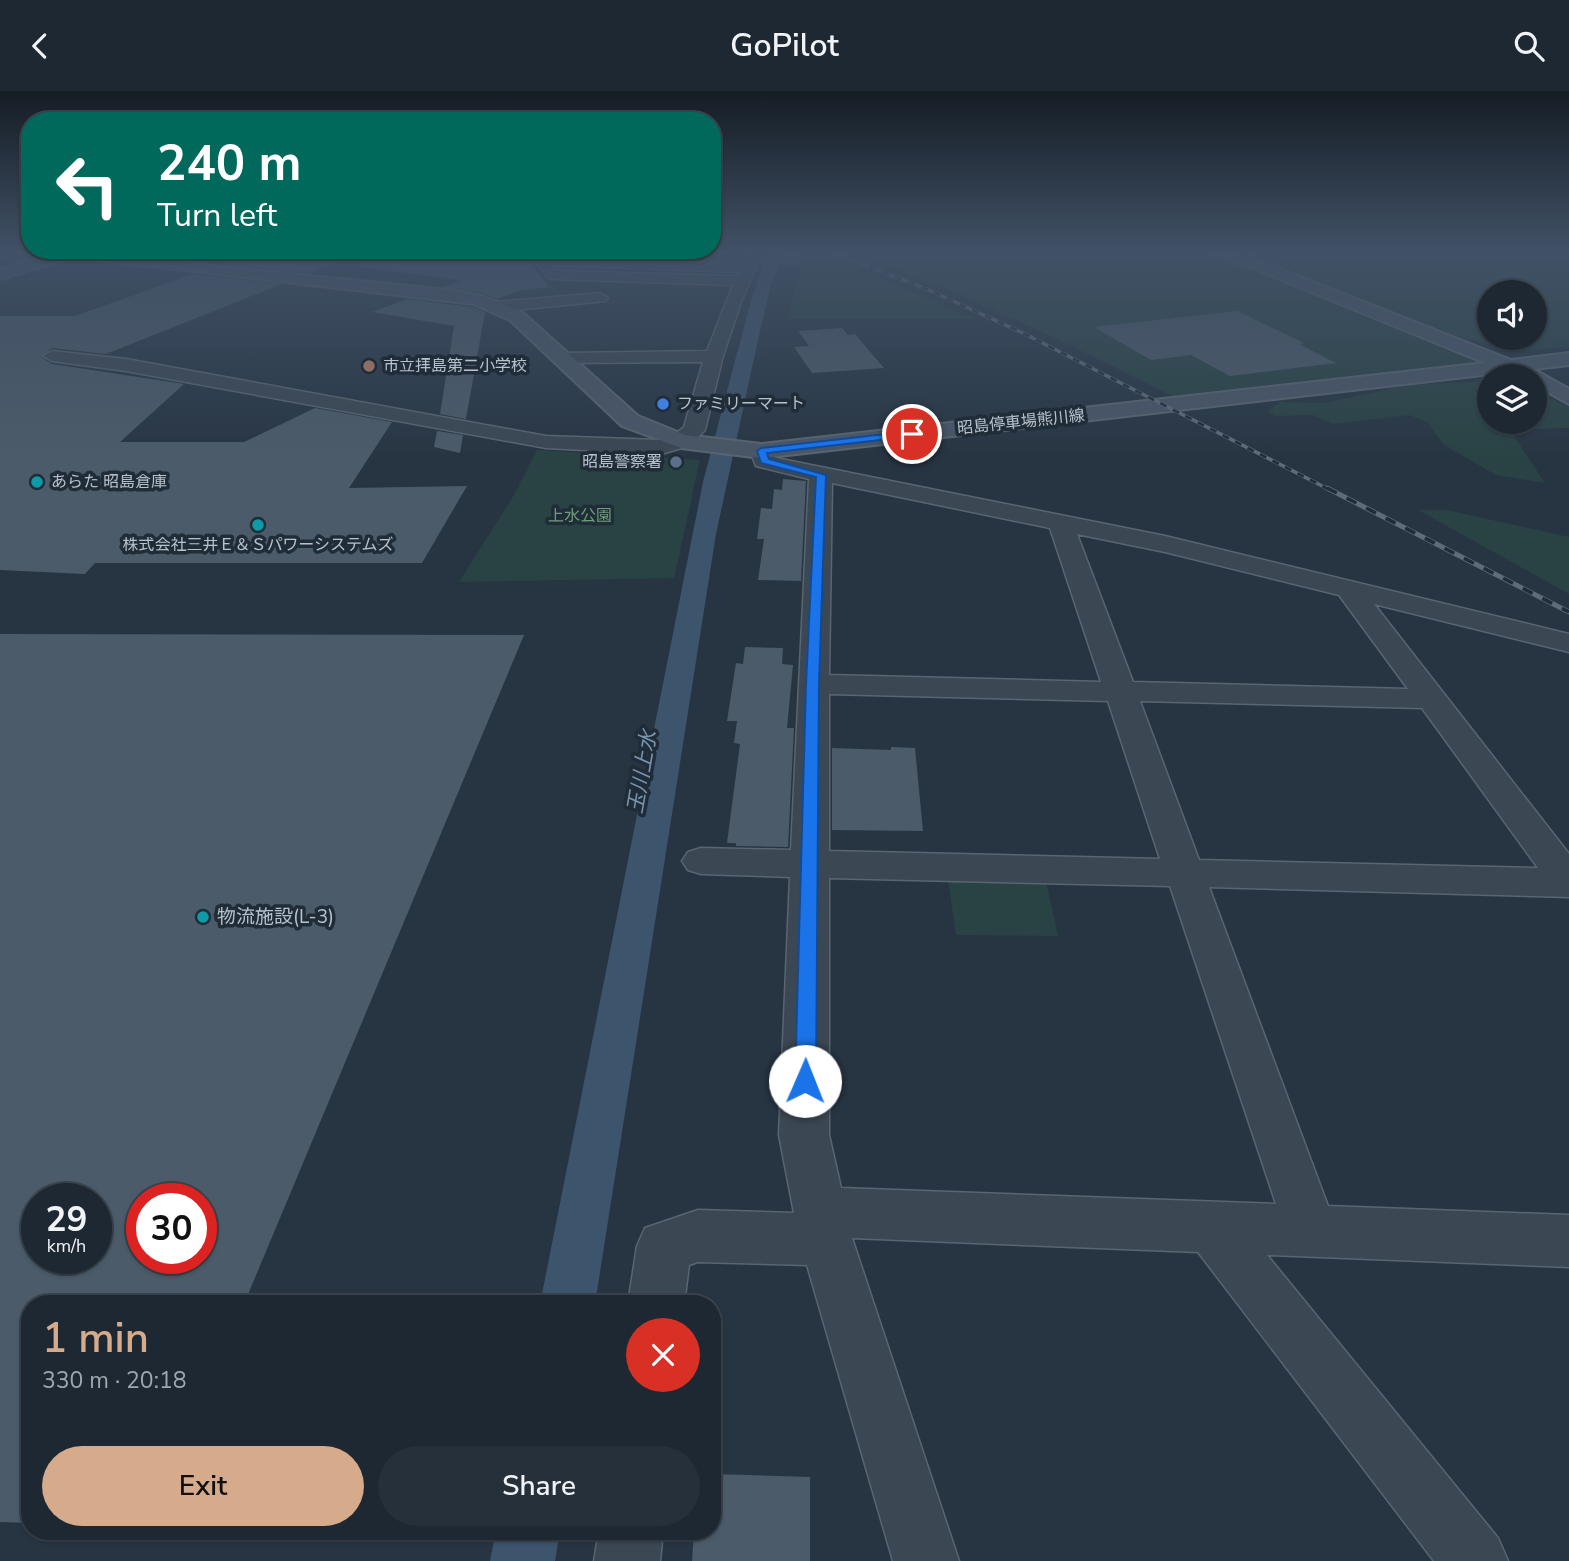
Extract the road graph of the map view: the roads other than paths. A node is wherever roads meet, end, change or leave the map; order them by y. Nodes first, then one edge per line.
1 (520, 320) edge
2 (723, 320) edge
3 (1393, 320) edge
4 (52, 356) dead end
5 (714, 356) junction
6 (563, 358) junction
7 (1569, 359) edge
8 (1505, 364) edge
9 (1527, 364) edge
10 (1477, 370) edge
11 (1547, 384) edge
12 (1569, 398) edge
13 (692, 443) junction
14 (761, 451) junction
15 (821, 475) junction
16 (1061, 524) junction
17 (1349, 589) junction
18 (1569, 643) edge
19 (813, 684) junction
20 (1120, 692) junction
21 (1432, 699) junction
22 (701, 861) dead end
23 (810, 864) junction
24 (1185, 874) junction
25 (1569, 883) edge
26 (822, 1226) junction
27 (1211, 1227) junction
28 (1311, 1231) junction
29 (1569, 1241) edge
30 (657, 1295) edge
31 (630, 1540) edge
32 (627, 1561) edge
33 (926, 1561) edge
34 (1475, 1561) edge

1 - 6 main road, 昭島停車場熊川線
2 - 5 street
3 - 8 main road
4 - 13 street
5 - 6 street
5 - 13 street
6 - 13 main road, 昭島停車場熊川線
7 - 9 main road, 昭島停車場熊川線
10 - 14 main road, 昭島停車場熊川線
11 - 12 main road
13 - 14 main road, 昭島停車場熊川線
14 - 15 street
15 - 16 street
15 - 19 street
16 - 17 street
16 - 20 street
17 - 18 street
17 - 21 street
19 - 20 street
19 - 23 street
20 - 21 street
20 - 24 street
21 - 25 street
22 - 23 street
23 - 24 street
23 - 26 street
24 - 25 street
24 - 28 street
26 - 27 street
26 - 30 street
26 - 33 street
27 - 28 street
27 - 34 street
28 - 29 street
31 - 32 street

